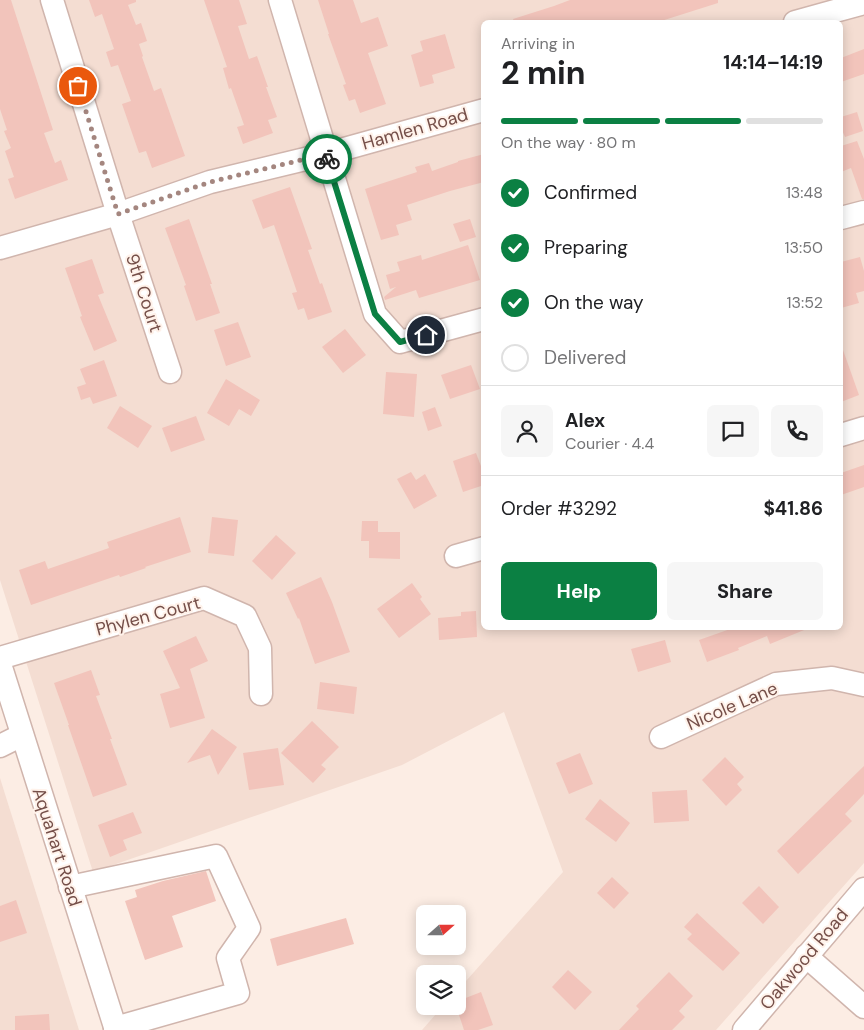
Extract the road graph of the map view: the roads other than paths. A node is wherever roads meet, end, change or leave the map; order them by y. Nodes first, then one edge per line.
1 (52, 0) edge
2 (280, 0) edge
3 (864, 3) edge
4 (802, 20) edge
5 (481, 111) edge
6 (326, 154) junction
7 (864, 212) edge
8 (118, 214) junction
9 (843, 217) edge
10 (0, 248) edge
11 (481, 320) edge
12 (170, 372) dead end
13 (864, 428) edge
14 (843, 434) edge
15 (481, 549) edge
16 (456, 556) dead end
17 (0, 658) edge
18 (0, 664) edge
19 (864, 685) edge
20 (261, 694) dead end
21 (22, 735) junction
22 (660, 737) dead end
23 (0, 746) edge
24 (70, 887) junction
25 (864, 889) edge
26 (806, 956) junction
27 (864, 1007) edge
28 (115, 1029) edge
29 (744, 1030) edge

1 - 8 street, 9th Court
2 - 6 street
3 - 4 street
5 - 6 street, Hamlen Road
6 - 8 street, Hamlen Road
6 - 11 street
7 - 9 street
8 - 10 street, Hamlen Road
8 - 12 street, 9th Court
13 - 14 street
15 - 16 street
17 - 20 street, Phylen Court
18 - 21 street, Aquahart Road
19 - 22 street, Nicole Lane
21 - 23 street
21 - 24 street, Aquahart Road
24 - 28 street, Aquahart Road
24 - 28 street
25 - 26 street, Oakwood Road
26 - 27 street
26 - 29 street, Oakwood Road

